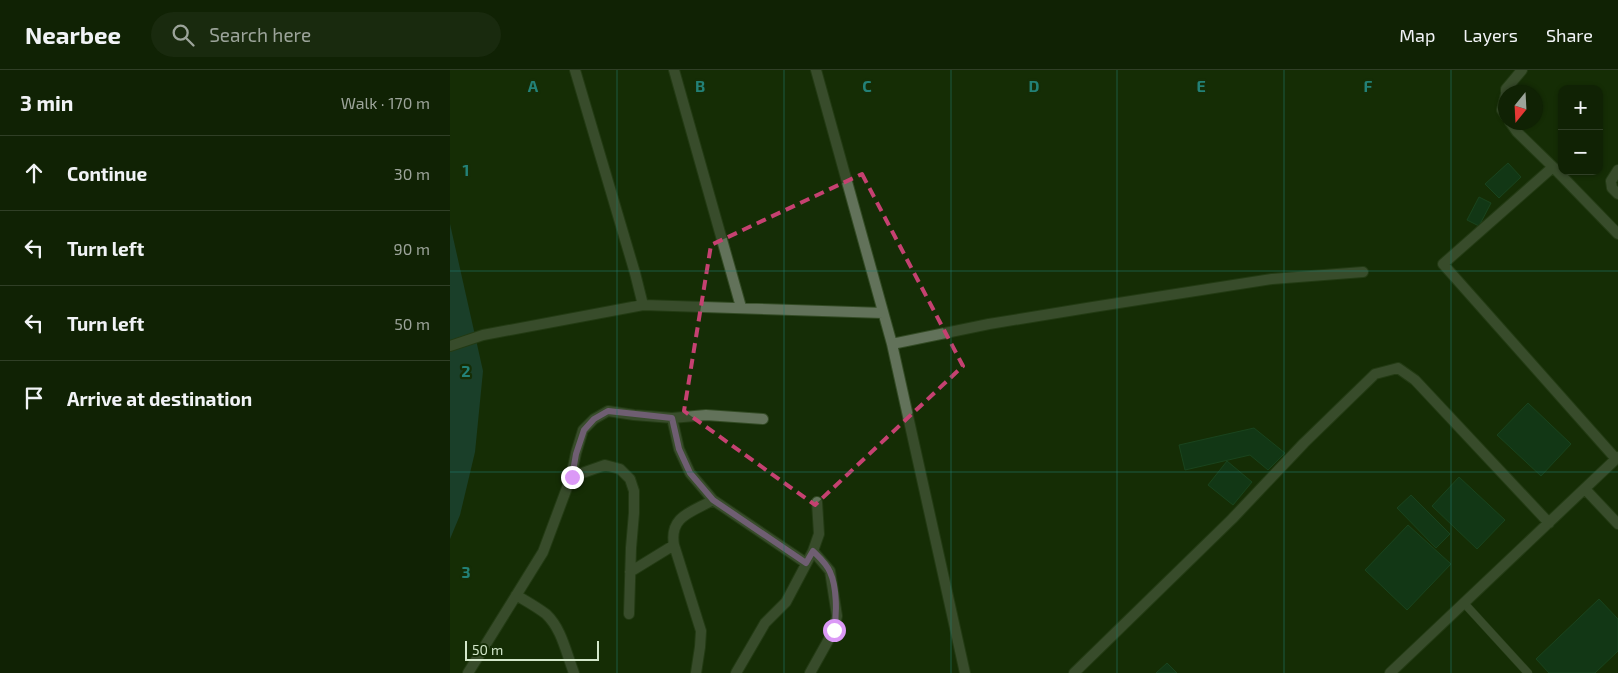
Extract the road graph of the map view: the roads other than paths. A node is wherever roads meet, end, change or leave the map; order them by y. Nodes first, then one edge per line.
1 (575, 70) edge
2 (674, 70) edge
3 (816, 70) edge
4 (1522, 70) edge
5 (1509, 85) edge
6 (1516, 130) edge
7 (1553, 167) junction
8 (1618, 170) edge
9 (1618, 194) edge
10 (1618, 234) edge
11 (1363, 272) dead end
12 (643, 305) junction
13 (741, 307) junction
14 (884, 313) junction
15 (892, 344) junction
16 (450, 346) edge
17 (672, 418) junction
18 (763, 419) dead end
19 (1617, 458) edge
20 (572, 477) junction
21 (1585, 489) junction
22 (713, 500) junction
23 (817, 502) dead end
24 (1549, 523) junction
25 (1618, 524) edge
26 (674, 545) junction
27 (813, 551) junction
28 (806, 563) junction
29 (630, 572) junction
30 (516, 595) junction
31 (1464, 603) junction
32 (629, 614) dead end
33 (468, 673) edge
34 (574, 673) edge
35 (696, 673) edge
36 (736, 673) edge
37 (810, 673) edge
38 (965, 673) edge
39 (1074, 673) edge
40 (1390, 673) edge
41 (1528, 673) edge

1 - 12 street
2 - 13 street
3 - 14 street
4 - 5 street
6 - 7 street
7 - 10 street
7 - 19 street
8 - 9 street
11 - 15 street
12 - 13 street
12 - 16 street
13 - 14 street
14 - 15 street
15 - 38 street
17 - 18 street
17 - 20 street
17 - 22 street
19 - 21 street
20 - 29 street
20 - 30 street
21 - 24 street
21 - 25 street
22 - 26 street
22 - 28 street
23 - 27 street
24 - 31 street
24 - 39 street
26 - 29 street
26 - 35 street
27 - 28 street
27 - 37 street
28 - 36 street
29 - 32 street
30 - 33 street
30 - 34 street
31 - 40 street
31 - 41 lane

